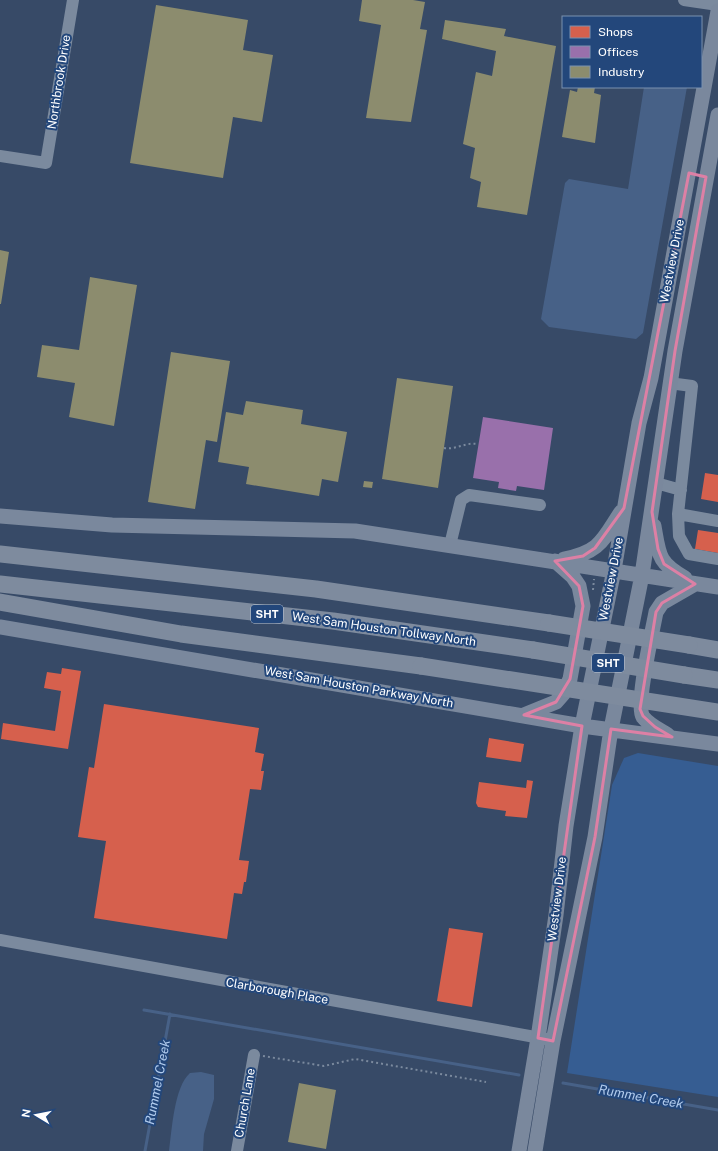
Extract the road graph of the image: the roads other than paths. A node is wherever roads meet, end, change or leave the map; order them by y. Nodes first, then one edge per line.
1 (73, 0) edge
2 (684, 0) edge
3 (718, 5) edge
4 (718, 10) edge
5 (718, 114) edge
6 (0, 156) edge
7 (688, 173) junction
8 (706, 177) junction
9 (650, 378) junction
10 (669, 383) junction
11 (656, 483) junction
12 (681, 490) junction
13 (540, 505) dead end
14 (624, 508) junction
15 (652, 512) junction
16 (678, 514) junction
17 (0, 516) edge
18 (718, 521) edge
19 (450, 545) junction
20 (0, 554) edge
21 (718, 559) edge
22 (555, 561) junction
23 (614, 570) junction
24 (642, 575) junction
25 (0, 584) edge
26 (695, 584) junction
27 (718, 587) edge
28 (0, 602) edge
29 (0, 627) edge
30 (718, 650) edge
31 (718, 680) edge
32 (718, 712) edge
33 (524, 715) junction
34 (582, 726) junction
35 (611, 729) junction
36 (672, 737) junction
37 (718, 744) edge
38 (0, 940) edge
39 (538, 1038) junction
40 (553, 1041) junction
41 (254, 1055) road end
42 (237, 1151) edge
43 (519, 1151) edge
44 (535, 1151) edge

1 - 6 street, Northbrook Drive
2 - 3 street
4 - 7 main road, Westview Drive
5 - 8 main road, Westview Drive
7 - 8 main road
7 - 9 main road, Westview Drive
8 - 10 main road, Westview Drive
9 - 10 main road
9 - 14 main road, Westview Drive
10 - 11 main road, Westview Drive
10 - 12 street
11 - 12 street
11 - 15 main road, Westview Drive
12 - 16 street
13 - 19 street
14 - 22 main road
14 - 23 main road, Westview Drive
15 - 24 main road, Westview Drive
15 - 26 main road
16 - 18 street
16 - 21 street
17 - 19 main road
19 - 22 main road
20 - 30 highway, bridge
22 - 23 main road
22 - 33 main road
23 - 24 main road
23 - 34 main road, Westview Drive
24 - 26 main road
24 - 35 main road, Westview Drive
25 - 31 highway, West Sam Houston Tollway North / SHT, bridge
26 - 27 main road
26 - 36 main road
28 - 32 highway, bridge
29 - 33 main road, West Sam Houston Parkway North
33 - 34 main road, West Sam Houston Parkway North
34 - 35 main road, West Sam Houston Parkway North
34 - 39 main road, Westview Drive
35 - 36 main road, West Sam Houston Parkway North
35 - 40 main road, Westview Drive
36 - 37 main road, West Sam Houston Parkway North
38 - 39 street, Clarborough Place
39 - 40 street, Clarborough Place
39 - 43 main road, Westview Drive
40 - 44 main road, Westview Drive
41 - 42 street, Church Lane

